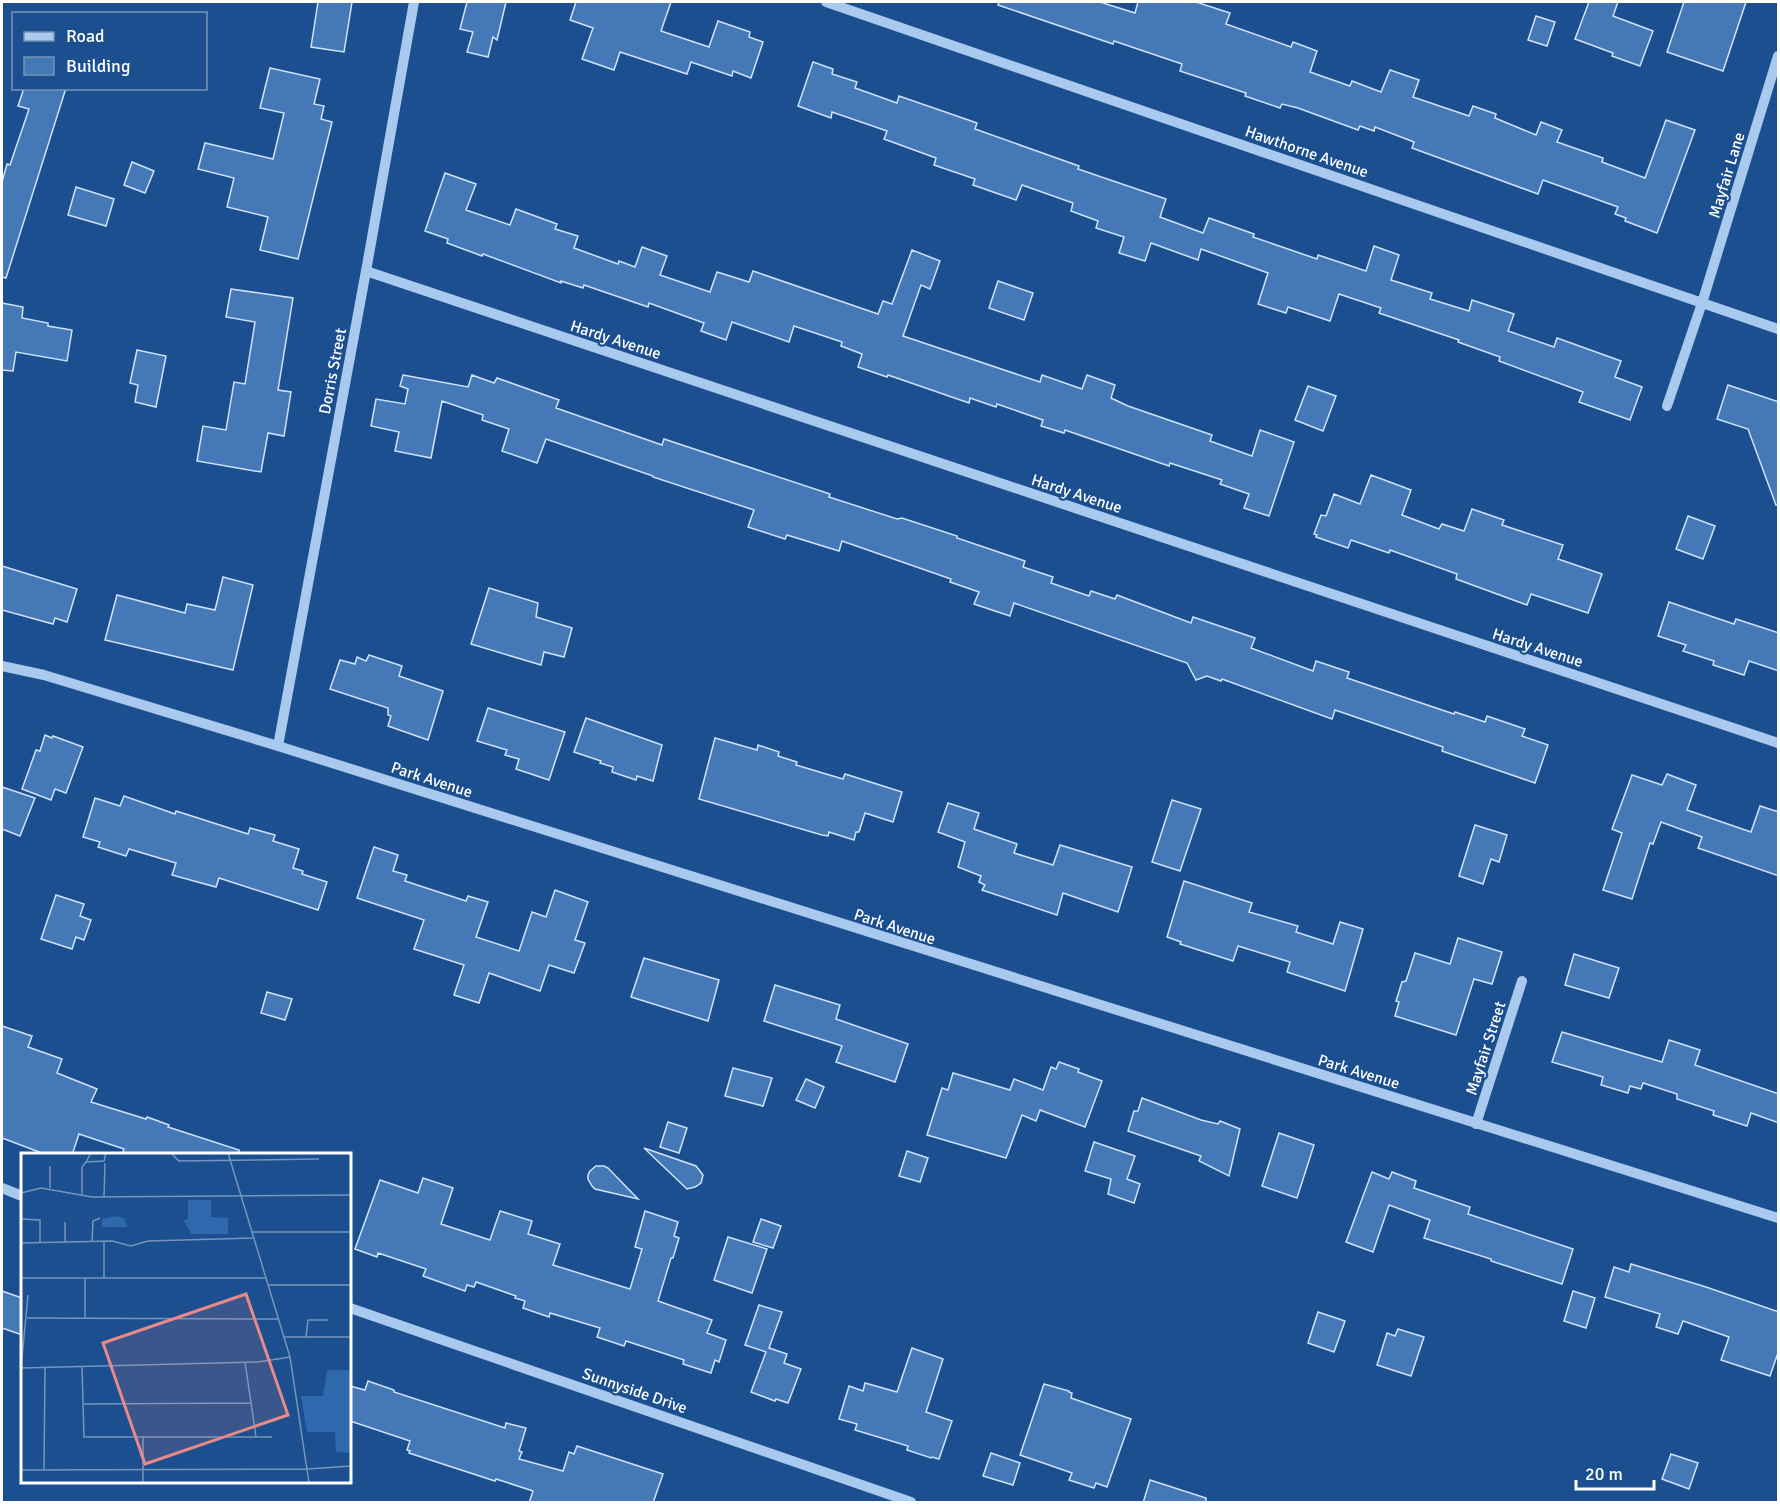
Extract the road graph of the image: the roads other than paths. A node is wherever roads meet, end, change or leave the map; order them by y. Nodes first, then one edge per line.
1 (414, 2) edge
2 (826, 2) edge
3 (1779, 56) edge
4 (366, 271) junction
5 (1702, 303) junction
6 (1779, 329) edge
7 (1667, 406) dead end
8 (2, 666) edge
9 (1779, 743) edge
10 (278, 746) junction
11 (1522, 981) dead end
12 (1476, 1124) junction
13 (2, 1188) edge
14 (21, 1196) edge
15 (1779, 1218) edge
16 (351, 1308) edge
17 (911, 1503) edge

1 - 4 street, Dorris Street
2 - 5 street, Hawthorne Avenue
3 - 5 street, Mayfair Lane
4 - 9 street, Hardy Avenue
4 - 10 street, Dorris Street
5 - 6 street, Hawthorne Avenue
5 - 7 street, Mayfair Lane
8 - 10 street, Park Avenue
10 - 12 street, Park Avenue
11 - 12 street, Mayfair Street
12 - 15 street, Park Avenue
13 - 14 street
16 - 17 street, Sunnyside Drive

